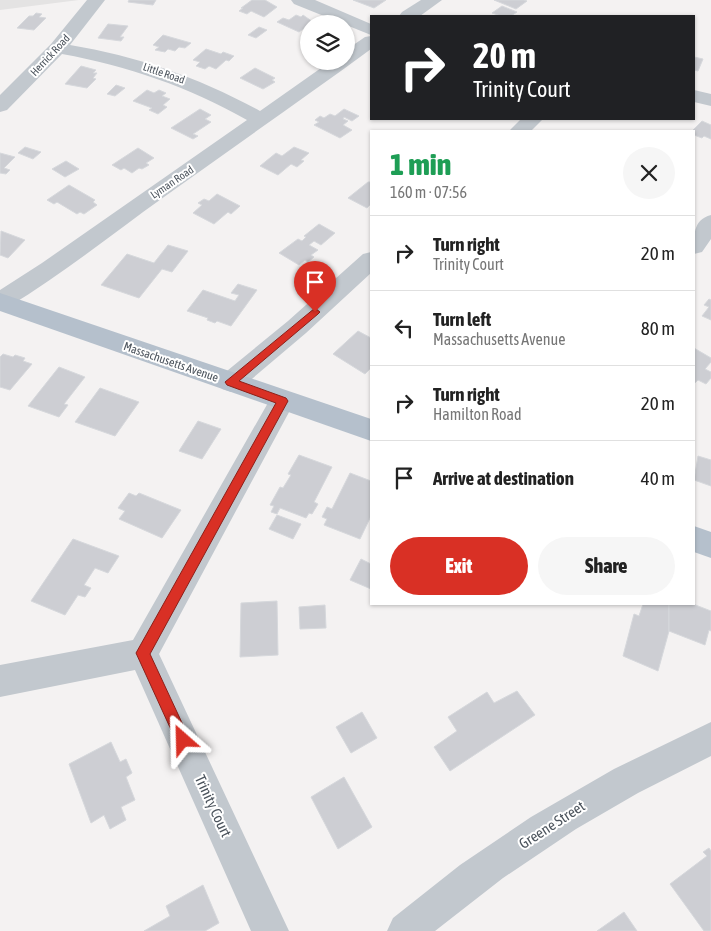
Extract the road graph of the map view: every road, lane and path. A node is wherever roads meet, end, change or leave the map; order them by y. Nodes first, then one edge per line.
1 (96, 0) edge
2 (300, 0) edge
3 (433, 0) edge
4 (410, 15) edge
5 (370, 30) edge
6 (370, 41) edge
7 (58, 48) junction
8 (355, 52) edge
9 (331, 70) edge
10 (695, 96) edge
11 (711, 100) edge
12 (0, 106) edge
13 (262, 120) junction
14 (532, 120) edge
15 (520, 130) edge
16 (711, 222) edge
17 (695, 245) edge
18 (370, 261) edge
19 (0, 302) edge
20 (231, 382) junction
21 (282, 401) junction
22 (370, 430) edge
23 (695, 540) edge
24 (711, 545) edge
25 (143, 653) junction
26 (0, 681) edge
27 (711, 739) edge
28 (270, 931) edge
29 (406, 931) edge

1 - 7 street, Herrick Road
2 - 5 street
3 - 4 street
6 - 8 street
7 - 12 street, Herrick Road
7 - 13 street, Little Road
9 - 13 street, Lyman Road
10 - 11 street
13 - 19 street, Lyman Road
14 - 15 street
16 - 17 street
18 - 20 street
19 - 20 main road, Massachusetts Avenue
20 - 21 main road, Massachusetts Avenue
21 - 22 main road, Massachusetts Avenue
21 - 25 street
23 - 24 main road
25 - 26 street
25 - 28 street, Trinity Court
27 - 29 street, Greene Street

